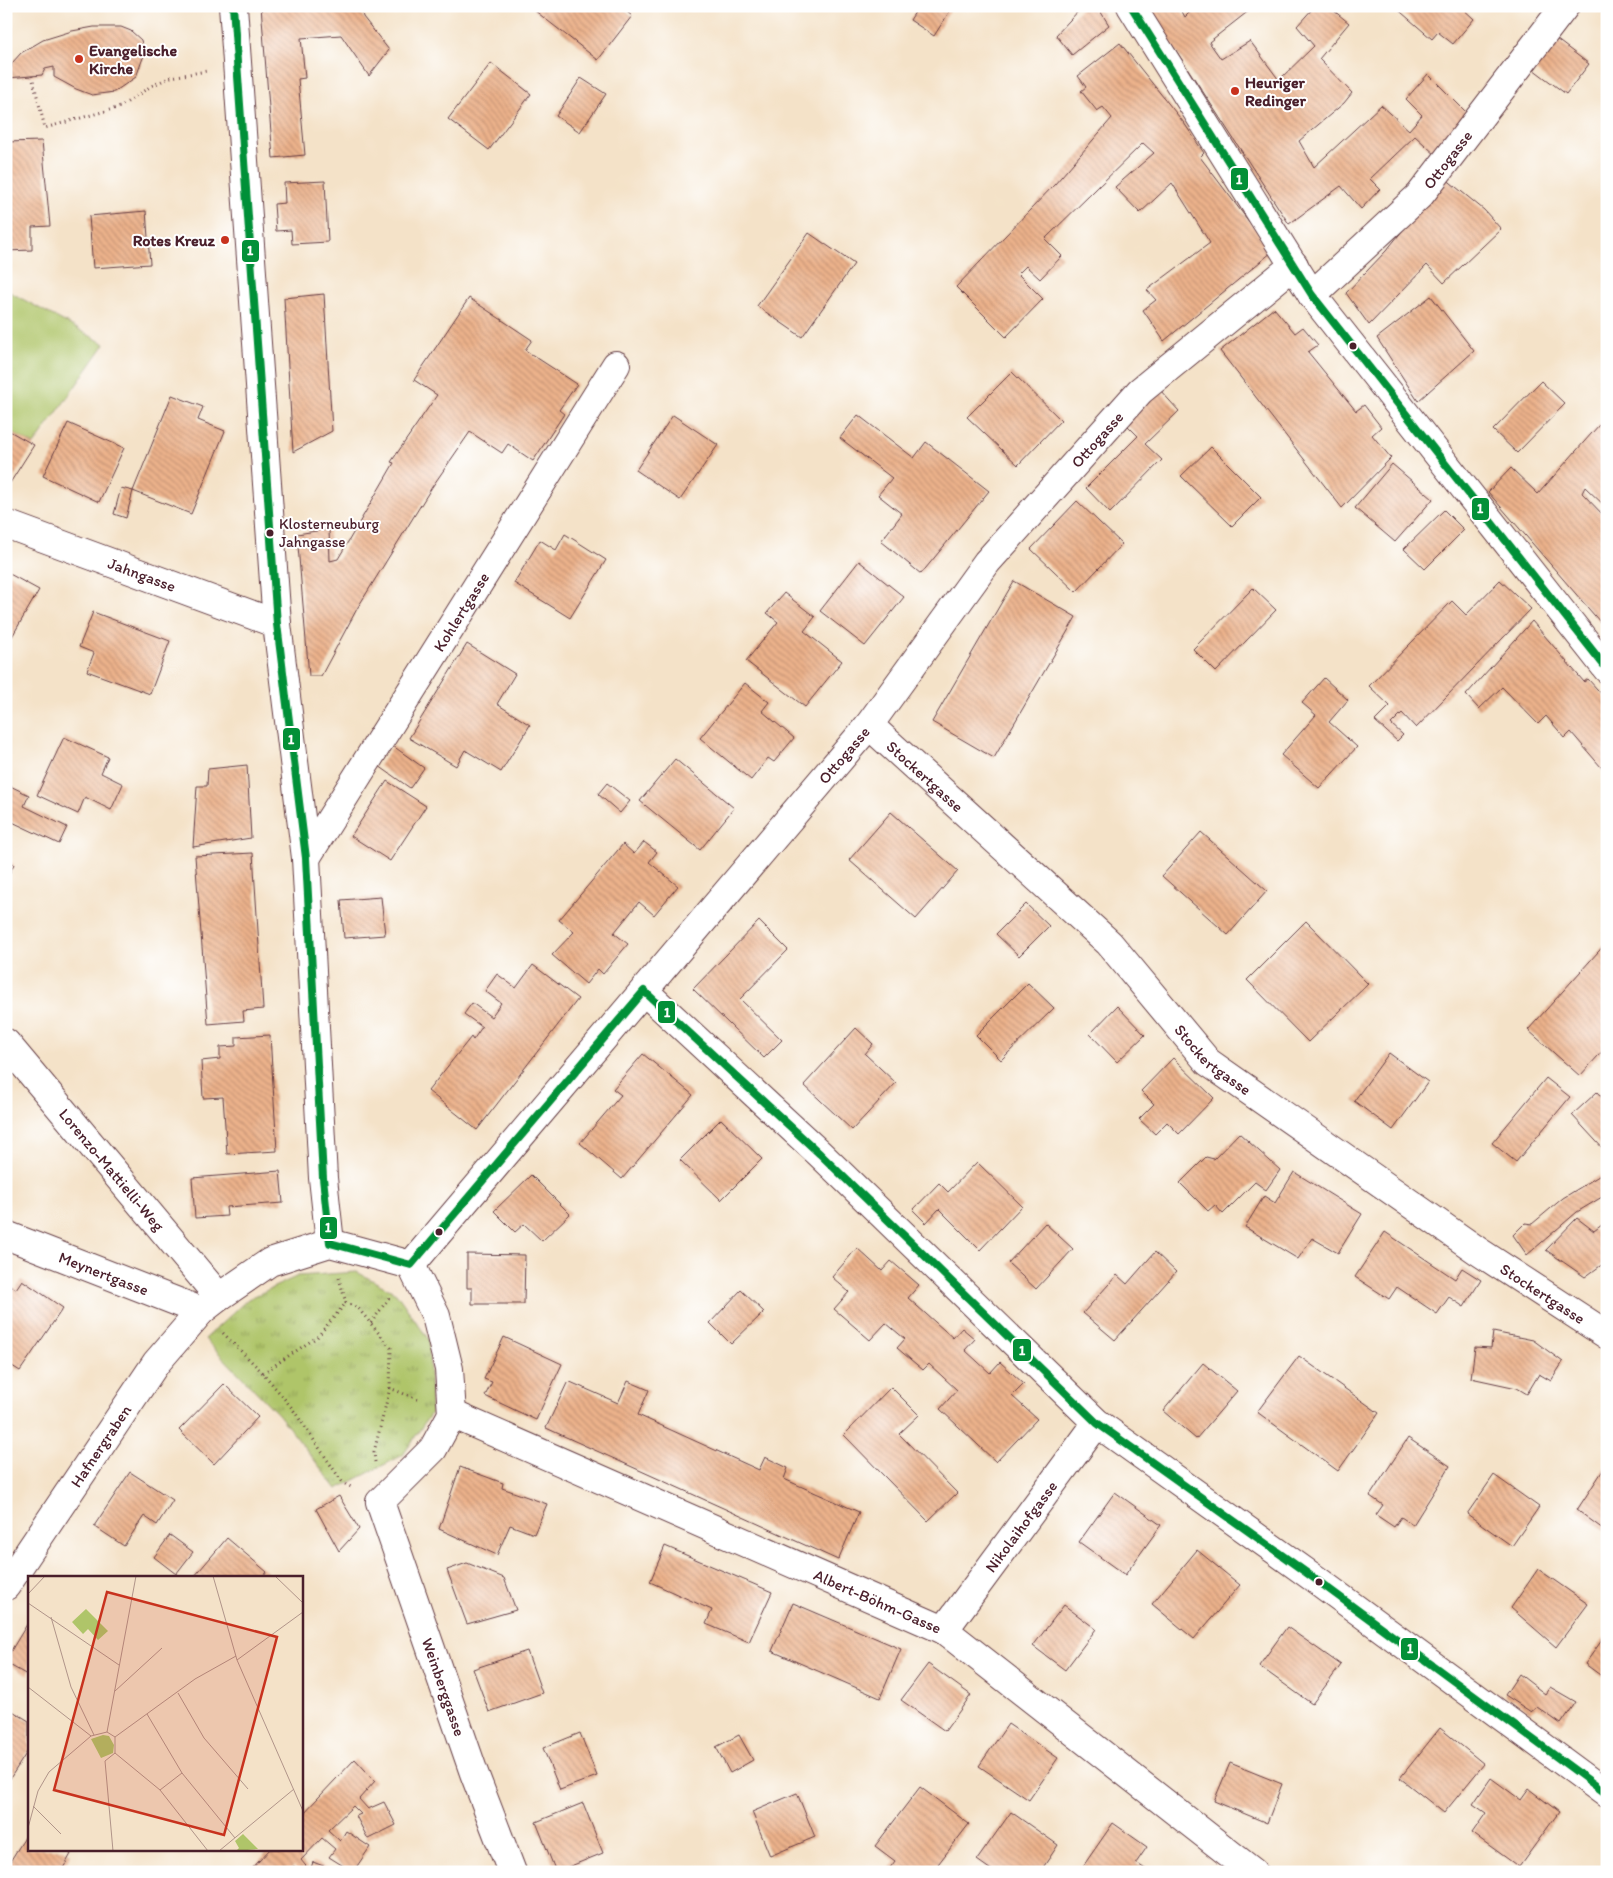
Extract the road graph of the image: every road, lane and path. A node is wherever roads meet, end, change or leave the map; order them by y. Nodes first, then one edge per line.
1 (233, 6) edge
2 (1131, 6) edge
3 (1565, 6) edge
4 (237, 66) junction
5 (32, 76) dead end
6 (1294, 265) junction
7 (1312, 295) junction
8 (616, 365) dead end
9 (6, 524) edge
10 (277, 624) junction
11 (1607, 669) edge
12 (869, 725) junction
13 (306, 858) junction
14 (644, 991) junction
15 (6, 1043) edge
16 (6, 1235) edge
17 (330, 1244) junction
18 (411, 1265) junction
19 (346, 1303) junction
20 (210, 1304) junction
21 (1607, 1335) edge
22 (263, 1373) junction
23 (390, 1388) junction
24 (452, 1414) junction
25 (1097, 1423) junction
26 (380, 1502) junction
27 (6, 1586) edge
28 (944, 1630) junction
29 (1607, 1794) edge
30 (512, 1872) edge
31 (1253, 1872) edge

1 - 4 street
2 - 6 street
3 - 7 street, Ottogasse
4 - 5 path
4 - 10 street
6 - 7 street
6 - 12 street, Ottogasse
7 - 11 street
8 - 13 street, Kohlertgasse
9 - 10 street, Jahngasse
10 - 13 street
12 - 14 street, Ottogasse
12 - 21 street, Stockertgasse
13 - 17 street
14 - 18 street, Ottogasse
14 - 25 street
15 - 20 street, Lorenzo-Mattielli-Weg
16 - 20 street, Meynertgasse
17 - 18 street
17 - 19 path
17 - 20 street, Hafnergraben
18 - 24 street
19 - 22 path
19 - 23 path
20 - 22 path
20 - 27 street, Hafnergraben
22 - 26 path
23 - 24 path
23 - 26 path
24 - 26 street
24 - 28 street, Albert-Böhm-Gasse
25 - 28 street, Nikolaihofgasse
25 - 29 street
26 - 30 street, Weinberggasse
28 - 31 street, Albert-Böhm-Gasse

